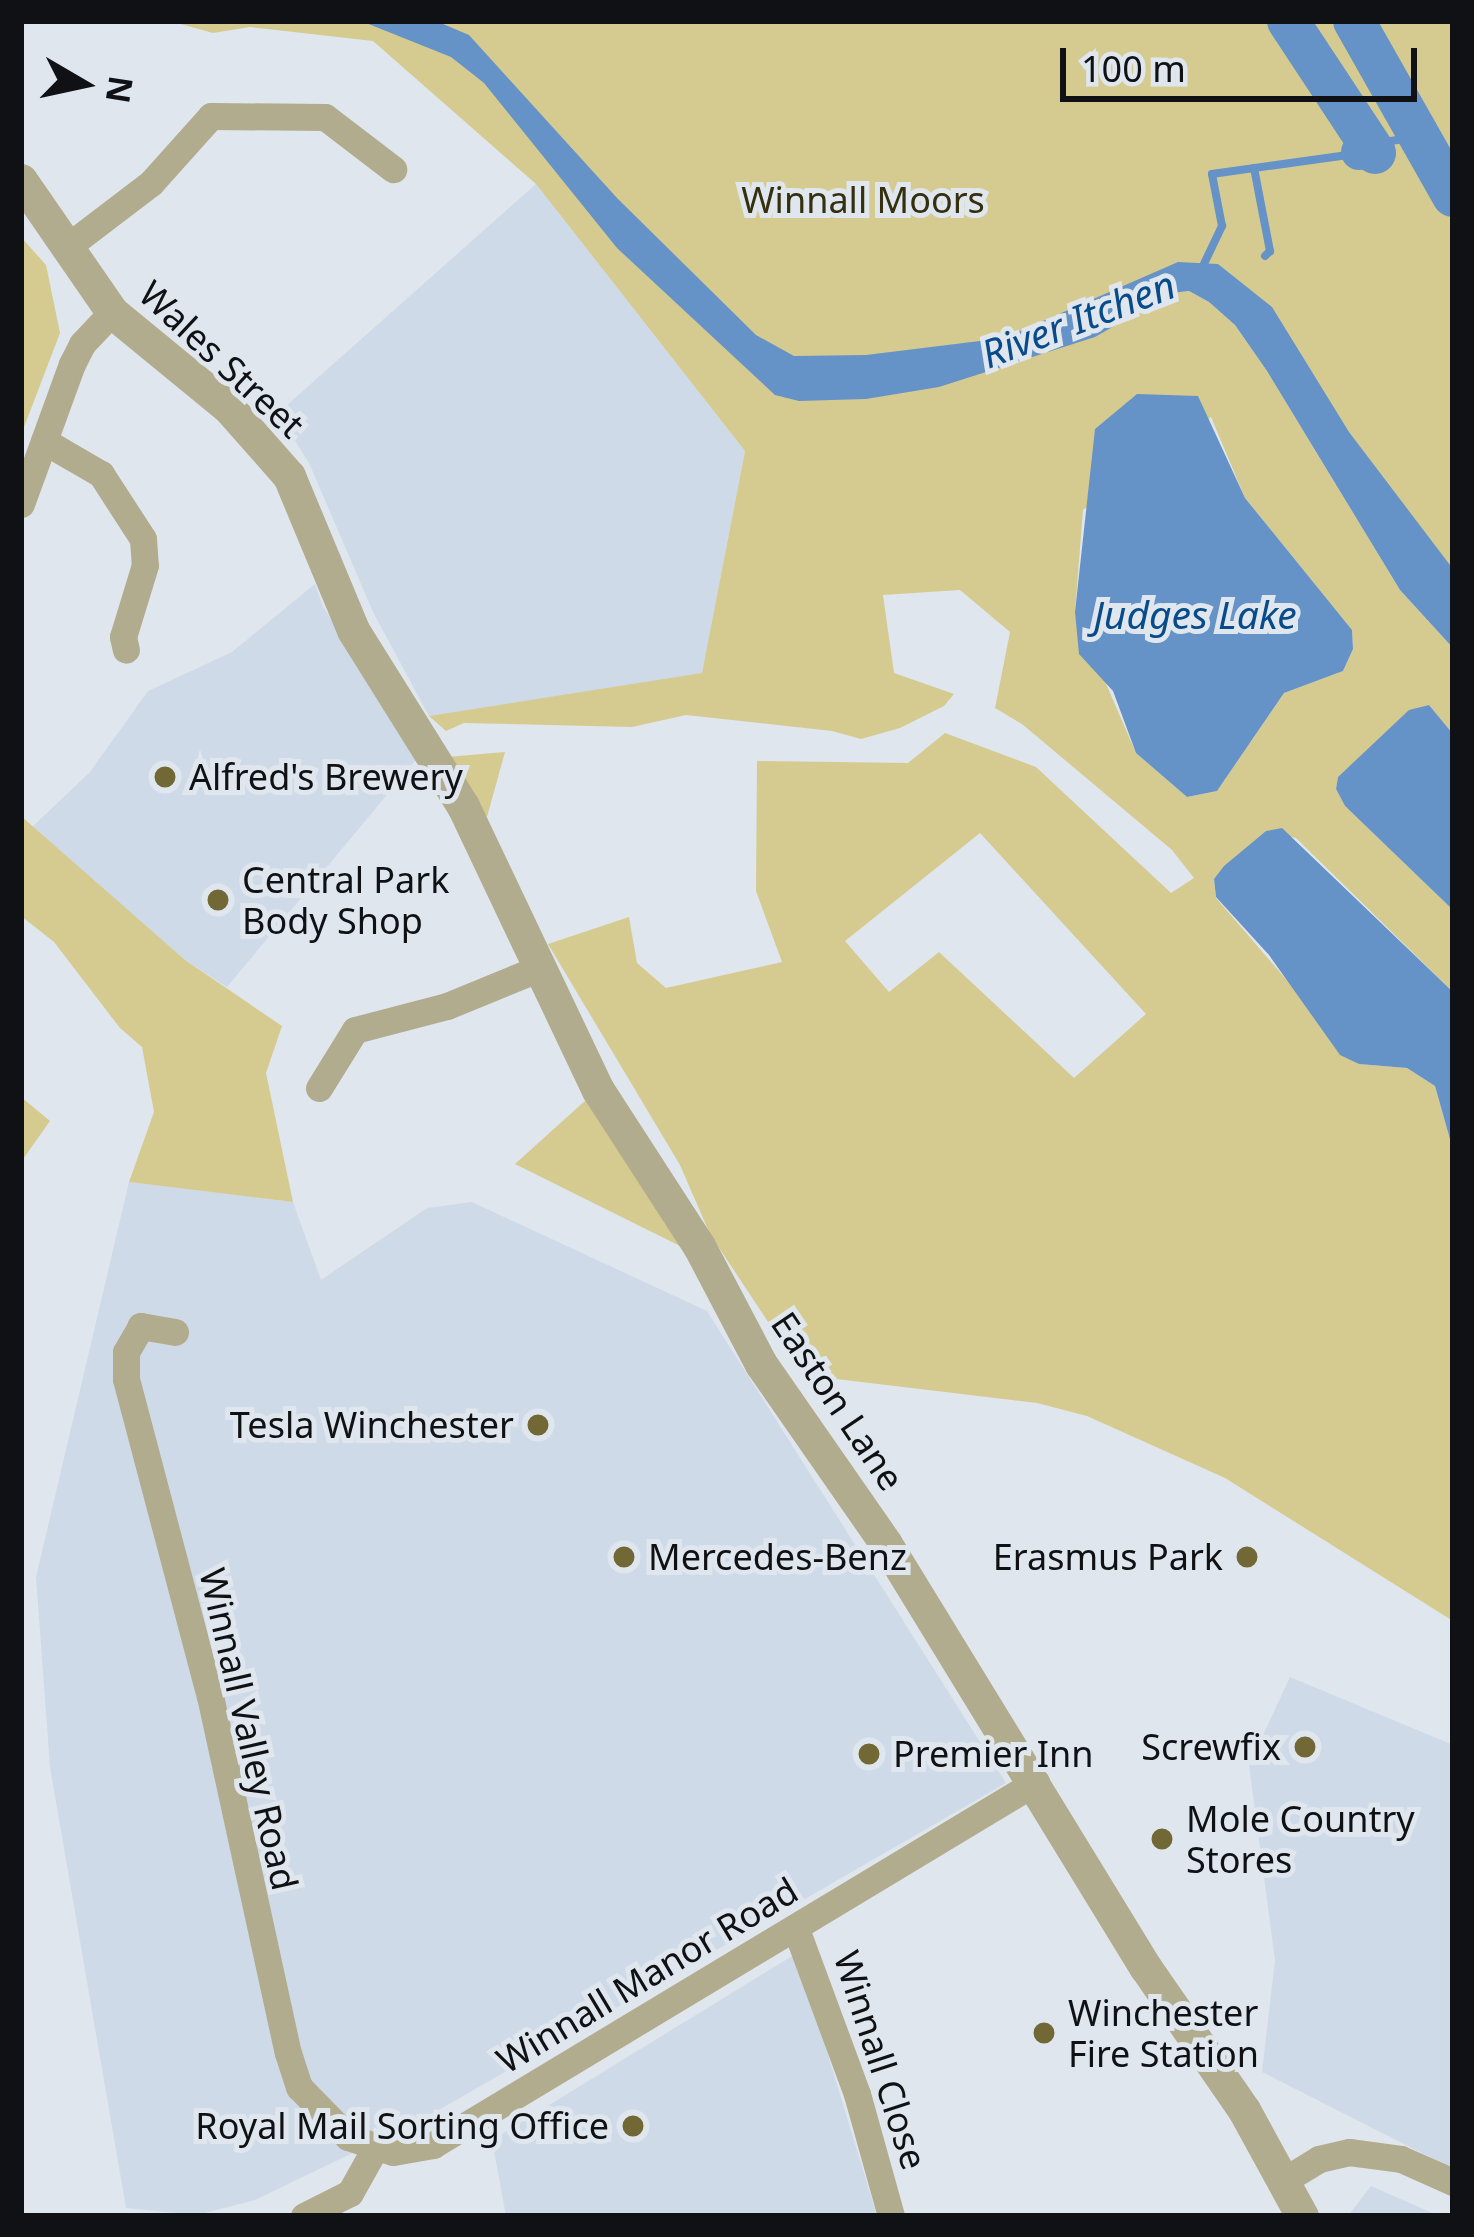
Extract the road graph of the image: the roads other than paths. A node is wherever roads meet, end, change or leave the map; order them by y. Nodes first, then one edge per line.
1 (393, 169) dead end
2 (21, 180) edge
3 (67, 247) junction
4 (112, 312) junction
5 (44, 441) junction
6 (21, 503) edge
7 (344, 609) joint
8 (126, 650) dead end
9 (542, 967) junction
10 (320, 1088) dead end
11 (175, 1332) dead end
12 (1036, 1782) junction
13 (796, 1929) junction
14 (374, 2150) junction
15 (1283, 2180) junction
16 (1453, 2182) edge
17 (304, 2216) edge
18 (891, 2216) edge
19 (1302, 2216) edge

1 - 3 street
2 - 3 street, Wales Street
3 - 4 street, Wales Street
4 - 5 street
4 - 7 street, Wales Street
5 - 6 street
5 - 8 street
7 - 9 street, Easton Lane
9 - 10 street
9 - 12 street, Easton Lane
11 - 14 street, Winnall Valley Road
12 - 13 street, Winnall Manor Road
12 - 15 street, Easton Lane
13 - 14 street, Winnall Manor Road
13 - 18 street, Winnall Close
14 - 17 street
15 - 16 street
15 - 19 street, Easton Lane

